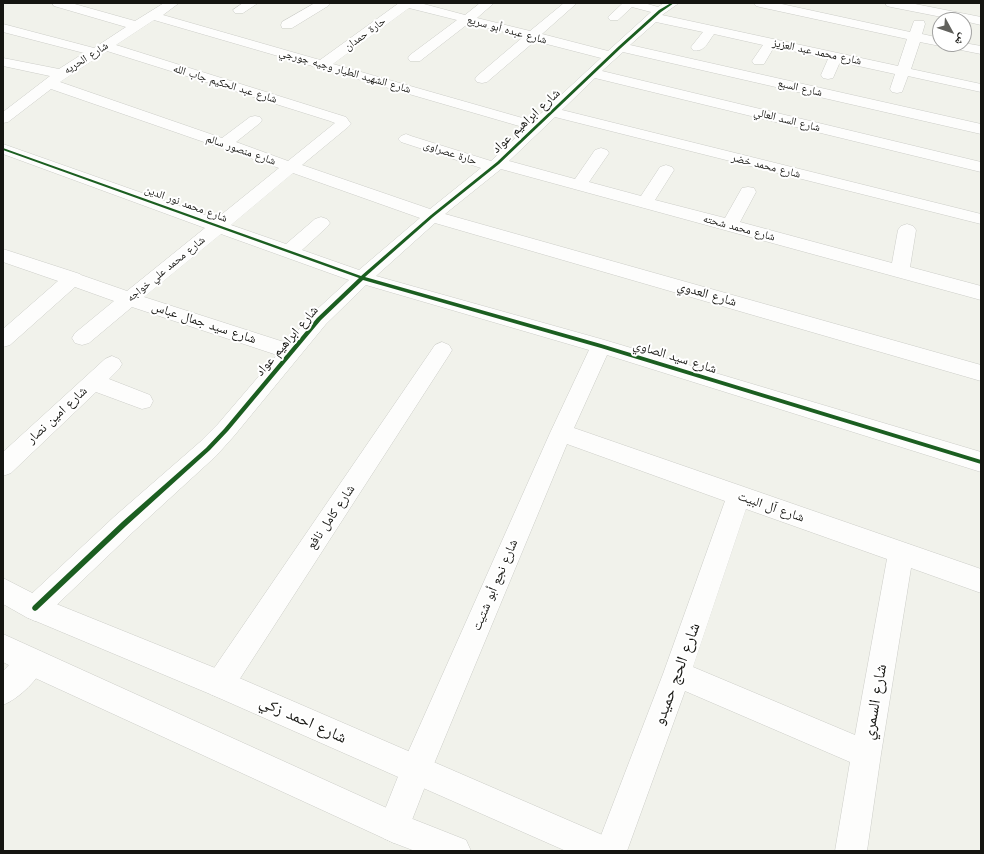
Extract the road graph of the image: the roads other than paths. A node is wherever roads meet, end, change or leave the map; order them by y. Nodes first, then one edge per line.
1 (58, 3) edge
2 (170, 3) edge
3 (252, 3) edge
4 (324, 3) edge
5 (407, 3) edge
6 (488, 3) edge
7 (571, 3) edge
8 (630, 3) edge
9 (760, 3) edge
10 (891, 3) edge
11 (923, 6) edge
12 (239, 10) dead end
13 (662, 10) edge
14 (153, 16) junction
15 (614, 17) dead end
16 (467, 19) junction
17 (981, 21) edge
18 (287, 25) dead end
19 (137, 26) junction
20 (3, 28) edge
21 (711, 30) junction
22 (532, 36) junction
23 (916, 36) junction
24 (932, 40) edge
25 (771, 42) junction
26 (698, 47) dead end
27 (100, 49) junction
28 (615, 52) junction
29 (836, 56) junction
30 (415, 58) dead end
31 (759, 61) dead end
32 (3, 62) edge
33 (322, 65) junction
34 (904, 71) junction
35 (592, 73) junction
36 (828, 76) dead end
37 (55, 79) junction
38 (482, 80) dead end
39 (981, 88) edge
40 (897, 89) dead end
41 (552, 112) junction
42 (3, 119) edge
43 (255, 120) dead end
44 (343, 124) joint
45 (536, 127) junction
46 (981, 129) edge
47 (406, 139) dead end
48 (224, 144) junction
49 (3, 149) edge
50 (601, 153) dead end
51 (495, 165) junction
52 (290, 167) junction
53 (981, 167) edge
54 (666, 170) dead end
55 (579, 185) junction
56 (748, 192) dead end
57 (645, 202) junction
58 (432, 216) junction
59 (981, 219) edge
60 (321, 223) dead end
61 (730, 225) junction
62 (218, 226) junction
63 (907, 230) dead end
64 (288, 252) junction
65 (3, 255) edge
66 (900, 271) junction
67 (73, 278) junction
68 (362, 278) junction
69 (981, 293) edge
70 (129, 299) junction
71 (82, 338) dead end
72 (3, 340) edge
73 (602, 346) junction
74 (442, 350) dead end
75 (291, 352) junction
76 (112, 364) dead end
77 (981, 372) edge
78 (93, 382) junction
79 (142, 401) dead end
80 (561, 433) junction
81 (981, 462) edge
82 (3, 466) edge
83 (739, 496) junction
84 (901, 553) junction
85 (981, 581) edge
86 (3, 590) edge
87 (35, 608) junction
88 (3, 647) edge
89 (32, 662) junction
90 (677, 674) junction
91 (220, 684) junction
92 (3, 691) edge
93 (866, 754) junction
94 (416, 770) junction
95 (394, 827) junction
96 (455, 851) edge
97 (603, 851) edge
98 (611, 851) edge
99 (851, 851) edge

1 - 19 street
2 - 14 street, شارع الحريه
3 - 12 street
4 - 18 street
5 - 16 street, شارع عبده أبو سريع
5 - 33 street, حارة حمدان
6 - 16 street
7 - 22 street
8 - 13 street, شارع محمد عبد العزيز
8 - 15 street
9 - 23 street
10 - 11 street
11 - 17 street
11 - 23 street
13 - 21 street, شارع محمد عبد العزيز
13 - 28 street, شارع ابراهيم عواد
14 - 19 street, شارع الحريه
14 - 33 street, شارع الشهيد الطيار وجيه جورجي
16 - 22 street, شارع عبده أبو سريع
16 - 30 street
19 - 27 street, شارع الحريه
20 - 27 street, شارع عبد الحكيم جاب الله
21 - 25 street, شارع محمد عبد العزيز
21 - 26 street
22 - 28 street, شارع عبده أبو سريع
22 - 38 street
23 - 24 street
23 - 34 street
25 - 29 street, شارع محمد عبد العزيز
25 - 31 street
27 - 37 street, شارع الحريه
27 - 44 street, شارع عبد الحكيم جاب الله
28 - 35 street, شارع ابراهيم عواد
28 - 46 street, شارع السبع
29 - 34 street, شارع محمد عبد العزيز
29 - 36 street
32 - 37 street, شارع منصور سالم
33 - 45 street, شارع الشهيد الطيار وجيه جورجي
34 - 39 street, شارع محمد عبد العزيز
34 - 40 street
35 - 41 street, شارع ابراهيم عواد
35 - 53 street, شارع السد العالي
37 - 42 street, شارع الحريه
37 - 48 street, شارع منصور سالم
41 - 45 street, شارع ابراهيم عواد
41 - 59 street, شارع محمد خضر
43 - 48 street
44 - 52 street, شارع محمد علي خواجه
45 - 51 street, شارع ابراهيم عواد
47 - 51 street, حارة عصراوى
48 - 52 street, شارع منصور سالم
49 - 62 street, شارع محمد نور الدين
50 - 55 street
51 - 55 street, شارع محمد شحته
51 - 58 street, شارع ابراهيم عواد
52 - 58 street, شارع منصور سالم
52 - 62 street, شارع محمد علي خواجه
54 - 57 street
55 - 57 street, شارع محمد شحته
56 - 61 street
57 - 61 street, شارع محمد شحته
58 - 68 street, شارع ابراهيم عواد
58 - 77 street, شارع العدوي
60 - 64 street
61 - 66 street, شارع محمد شحته
62 - 64 street, شارع محمد نور الدين
62 - 70 street, شارع محمد علي خواجه
63 - 66 street
64 - 68 street, شارع محمد نور الدين
65 - 67 street, شارع سيد جمال عباس
66 - 69 street, شارع محمد شحته
67 - 70 street, شارع سيد جمال عباس
67 - 72 street
68 - 73 street, شارع سيد الصاوي
68 - 75 street, شارع ابراهيم عواد
70 - 71 street, شارع محمد علي خواجه
70 - 75 street, شارع سيد جمال عباس
73 - 80 street, شارع نجع أبو شتيت
73 - 81 street, شارع سيد الصاوي
74 - 91 street, شارع كامل نافع
75 - 87 street, شارع ابراهيم عواد
76 - 78 street, شارع امين نصار
78 - 79 street
78 - 82 street, شارع امين نصار
80 - 83 street, شارع آل البيت
80 - 94 street, شارع نجع أبو شتيت
83 - 84 street, شارع آل البيت
83 - 90 street, شارع الحج حميدو
84 - 85 street, شارع آل البيت
84 - 93 street, شارع السمري
86 - 87 street, شارع احمد زكي
87 - 91 street, شارع احمد زكي
88 - 89 street
89 - 92 street
89 - 95 street
90 - 93 street
90 - 98 street, شارع الحج حميدو
91 - 94 street, شارع احمد زكي
93 - 99 street, شارع السمري
94 - 95 street, شارع نجع أبو شتيت
94 - 97 street, شارع احمد زكي
95 - 96 street

